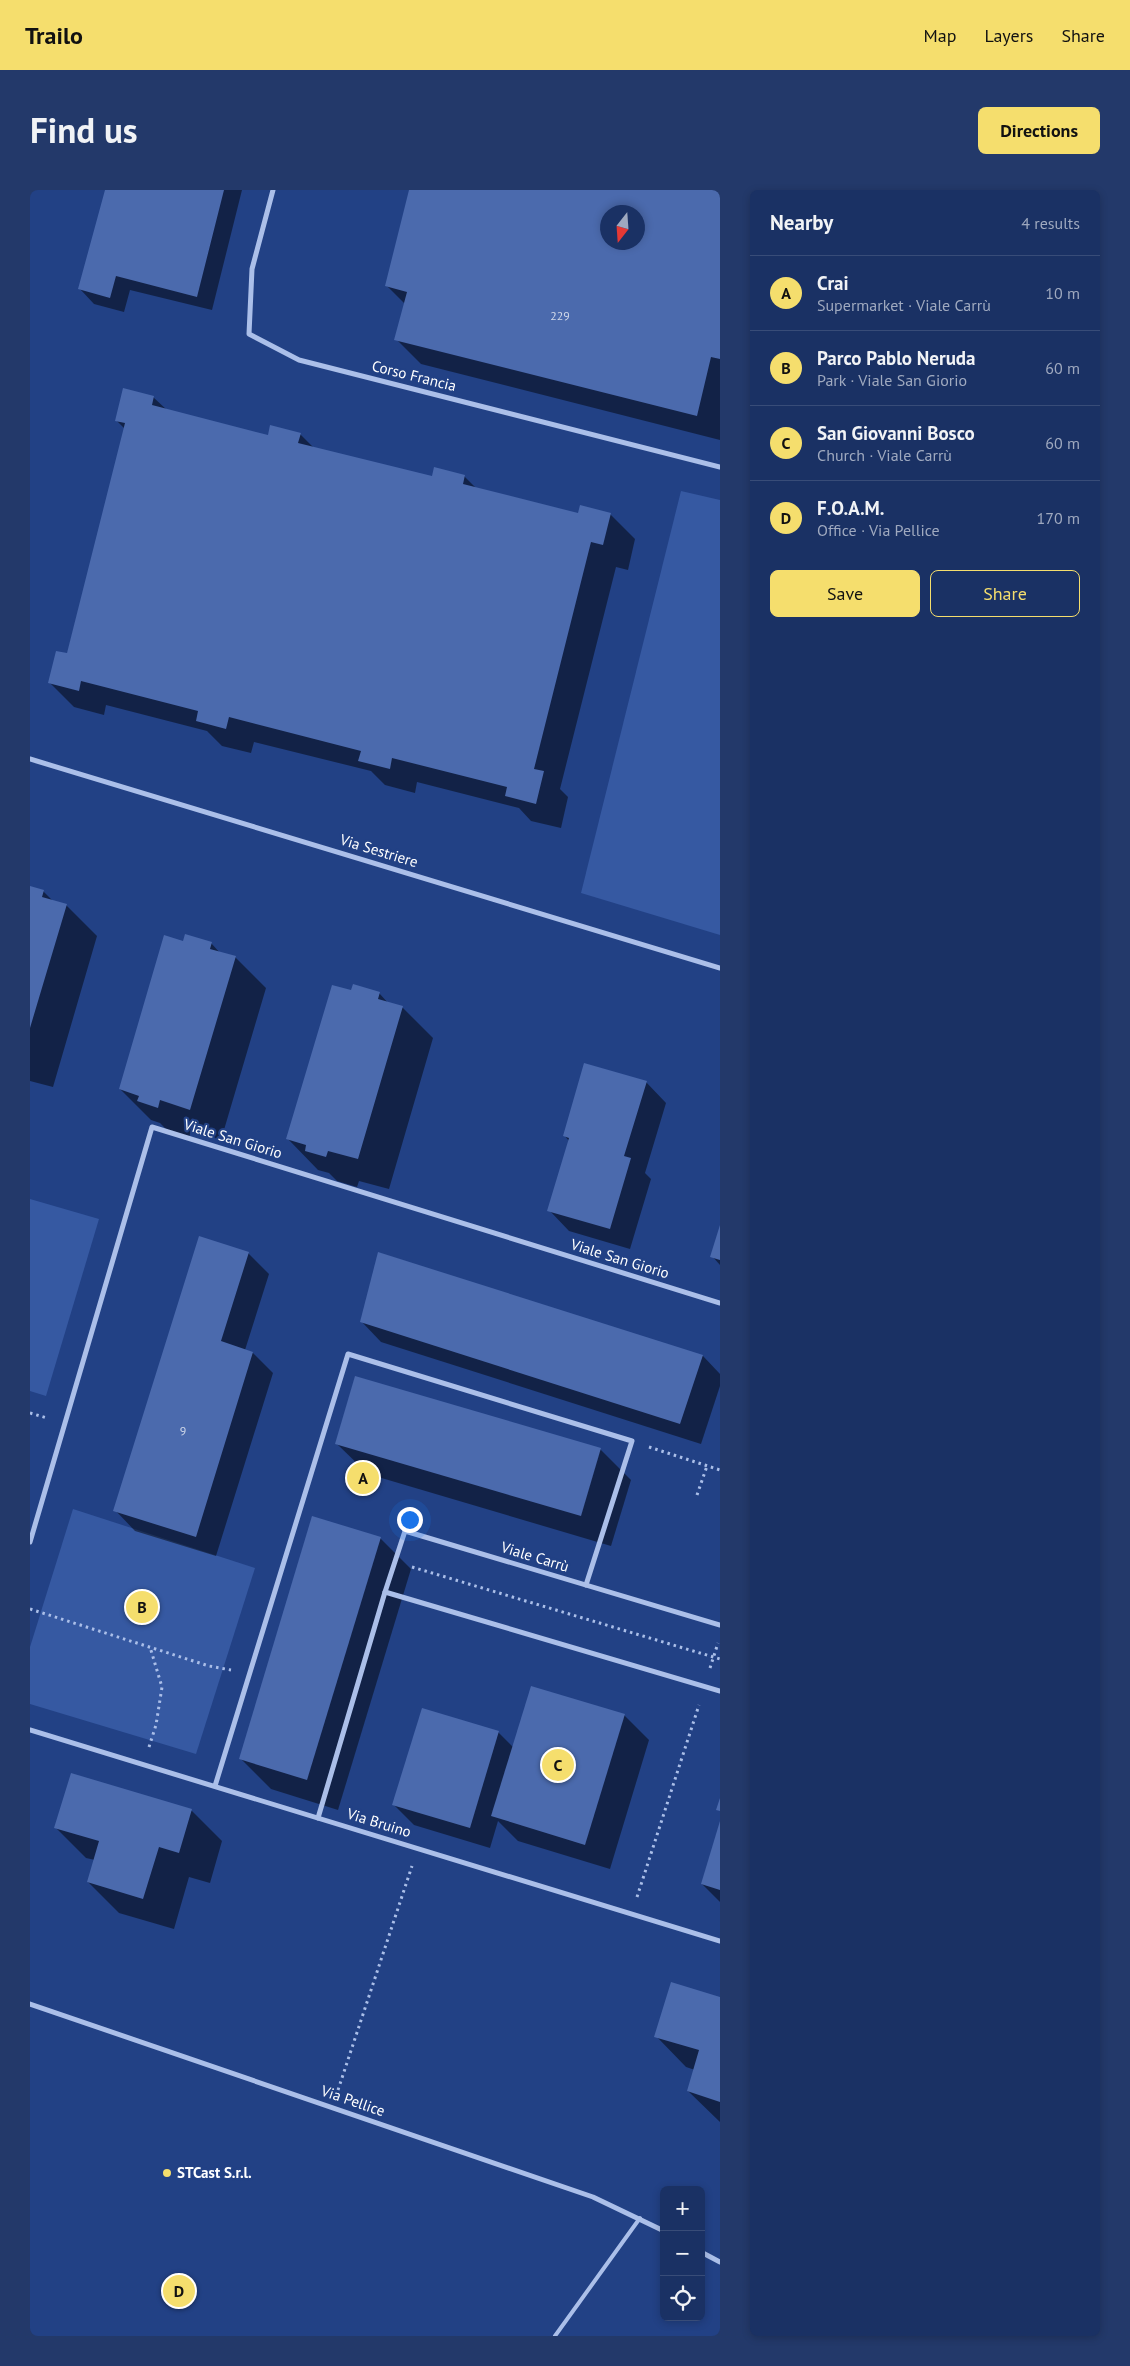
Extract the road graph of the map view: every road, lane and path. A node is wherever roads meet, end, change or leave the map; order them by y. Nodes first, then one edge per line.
1 (274, 190) edge
2 (720, 467) edge
3 (30, 758) edge
4 (720, 968) edge
5 (720, 1303) edge
6 (662, 1451) dead end
7 (707, 1466) junction
8 (720, 1470) edge
9 (697, 1495) dead end
10 (30, 1542) edge
11 (395, 1562) junction
12 (586, 1585) junction
13 (385, 1592) junction
14 (30, 1609) edge
15 (720, 1625) edge
16 (720, 1635) edge
17 (150, 1647) junction
18 (713, 1657) junction
19 (720, 1659) edge
20 (249, 1674) junction
21 (705, 1687) junction
22 (720, 1691) edge
23 (30, 1730) edge
24 (144, 1764) junction
25 (215, 1786) junction
26 (318, 1818) junction
27 (418, 1848) junction
28 (632, 1914) junction
29 (720, 1941) edge
30 (30, 2004) edge
31 (332, 2108) junction
32 (640, 2218) junction
33 (660, 2229) edge
34 (705, 2254) edge
35 (720, 2262) edge
36 (555, 2336) edge

1 - 2 street, Corso Francia
3 - 4 street, Via Sestriere
5 - 10 street, Viale San Giorio
6 - 7 path
7 - 8 path
7 - 9 path
11 - 12 street, Viale Carrù
11 - 13 street, Viale Carrù
11 - 18 path
12 - 15 street, Viale Carrù
12 - 20 street
13 - 21 street
13 - 26 street, Viale Carrù
14 - 17 path
16 - 18 path
17 - 20 path
17 - 24 path
18 - 19 path
18 - 21 path
20 - 25 street
21 - 22 street
21 - 28 path
23 - 24 street, Via Bruino
24 - 25 street, Via Bruino
25 - 26 street, Via Bruino
26 - 27 street, Via Bruino
27 - 28 street, Via Bruino
27 - 31 path
28 - 29 street, Via Bruino
30 - 31 street, Via Pellice
31 - 32 street, Via Pellice
32 - 33 street, Via Pellice
32 - 36 lane
34 - 35 street

